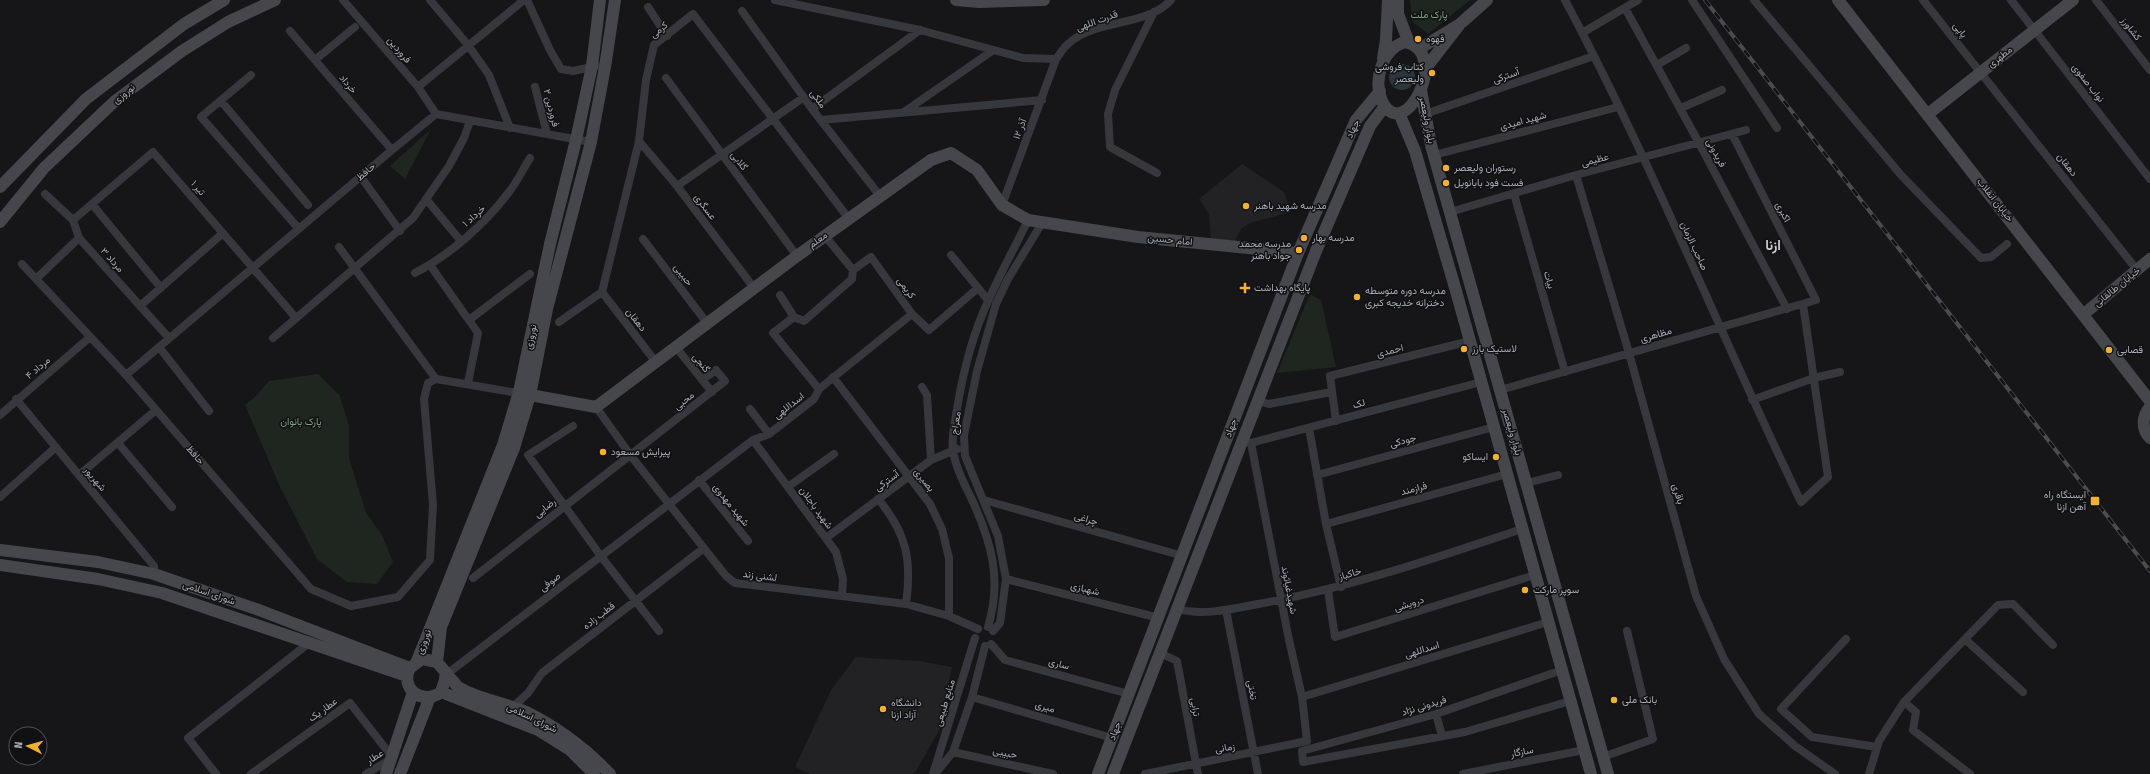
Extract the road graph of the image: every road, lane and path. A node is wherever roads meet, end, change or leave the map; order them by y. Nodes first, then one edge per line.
1 (224, 0) edge
2 (275, 0) edge
3 (342, 0) edge
4 (430, 0) edge
5 (524, 0) edge
6 (527, 0) edge
7 (600, 0) edge
8 (615, 0) edge
9 (775, 0) edge
10 (956, 0) edge
11 (1044, 0) edge
12 (1171, 0) edge
13 (1388, 0) edge
14 (1398, 0) edge
15 (1488, 0) edge
16 (1565, 0) edge
17 (1638, 0) edge
18 (1692, 0) edge
19 (1754, 0) edge
20 (1838, 0) edge
21 (1924, 0) edge
22 (2011, 0) edge
23 (2073, 0) edge
24 (2096, 0) edge
25 (648, 7) dead end
26 (1625, 8) junction
27 (742, 11) dead end
28 (1154, 12) junction
29 (1460, 24) junction
30 (355, 28) dead end
31 (920, 30) junction
32 (2034, 30) junction
33 (290, 31) dead end
34 (1582, 33) junction
35 (668, 36) junction
36 (468, 45) junction
37 (1414, 46) junction
38 (1686, 48) dead end
39 (992, 51) junction
40 (1594, 56) junction
41 (1056, 59) junction
42 (314, 60) junction
43 (1383, 61) junction
44 (1657, 65) junction
45 (592, 66) junction
46 (605, 67) junction
47 (1425, 69) junction
48 (2150, 70) edge
49 (1982, 72) junction
50 (251, 74) dead end
51 (666, 78) dead end
52 (418, 87) junction
53 (535, 87) dead end
54 (1421, 90) junction
55 (1722, 90) dead end
56 (1380, 91) junction
57 (804, 97) junction
58 (221, 100) junction
59 (1042, 100) junction
60 (1385, 106) junction
61 (1618, 107) junction
62 (812, 108) junction
63 (1681, 108) junction
64 (903, 112) junction
65 (1399, 113) junction
66 (436, 114) junction
67 (1425, 114) junction
68 (1928, 114) junction
69 (773, 118) junction
70 (821, 120) junction
71 (1356, 120) junction
72 (470, 121) junction
73 (1370, 126) junction
74 (510, 128) junction
75 (1777, 128) dead end
76 (1746, 130) dead end
77 (547, 134) junction
78 (1732, 134) junction
79 (576, 140) junction
80 (639, 141) junction
81 (591, 142) junction
82 (1699, 143) junction
83 (392, 150) junction
84 (1432, 150) junction
85 (1415, 151) junction
86 (722, 154) junction
87 (530, 158) dead end
88 (1642, 158) junction
89 (1157, 173) dead end
90 (1576, 175) junction
91 (360, 177) junction
92 (2150, 179) edge
93 (677, 186) junction
94 (0, 187) edge
95 (45, 194) dead end
96 (1514, 194) junction
97 (880, 196) junction
98 (426, 199) junction
99 (92, 204) junction
100 (308, 205) dead end
101 (1002, 205) junction
102 (1450, 212) junction
103 (849, 219) junction
104 (73, 220) junction
105 (1028, 220) junction
106 (0, 222) edge
107 (1042, 223) junction
108 (299, 229) junction
109 (400, 231) junction
110 (223, 233) junction
111 (825, 236) junction
112 (80, 238) junction
113 (643, 239) dead end
114 (461, 240) junction
115 (2007, 244) dead end
116 (339, 247) dead end
117 (1298, 253) junction
118 (951, 255) dead end
119 (797, 256) junction
120 (2150, 259) edge
121 (22, 264) dead end
122 (430, 265) junction
123 (253, 267) junction
124 (356, 268) junction
125 (853, 270) junction
126 (2137, 270) junction
127 (416, 273) dead end
128 (530, 274) dead end
129 (37, 278) junction
130 (161, 288) junction
131 (754, 288) junction
132 (978, 288) junction
133 (602, 292) junction
134 (780, 295) dead end
135 (988, 300) junction
136 (1816, 300) joint
137 (1803, 304) junction
138 (140, 306) junction
139 (1787, 309) junction
140 (912, 314) junction
141 (2084, 314) junction
142 (794, 317) junction
143 (296, 318) junction
144 (469, 320) junction
145 (559, 322) dead end
146 (707, 323) junction
147 (1720, 327) junction
148 (90, 337) junction
149 (169, 338) junction
150 (273, 338) dead end
151 (1470, 341) junction
152 (675, 346) junction
153 (158, 347) junction
154 (1261, 350) junction
155 (1629, 353) junction
156 (1275, 357) junction
157 (655, 361) junction
158 (1565, 372) junction
159 (1840, 372) dead end
160 (126, 375) junction
161 (833, 377) junction
162 (1814, 378) junction
163 (436, 379) junction
164 (702, 380) junction
165 (1481, 382) junction
166 (468, 383) junction
167 (922, 387) dead end
168 (819, 389) junction
169 (1500, 390) junction
170 (712, 392) junction
171 (1331, 392) junction
172 (524, 394) junction
173 (16, 399) junction
174 (1752, 400) junction
175 (1258, 401) junction
176 (2150, 401) edge
177 (596, 407) junction
178 (2150, 407) edge
179 (750, 409) dead end
180 (156, 410) junction
181 (209, 411) dead end
182 (0, 415) edge
183 (1336, 420) junction
184 (573, 426) dead end
185 (1494, 427) junction
186 (1308, 428) junction
187 (769, 434) junction
188 (2150, 438) edge
189 (753, 440) junction
190 (118, 442) junction
191 (1247, 442) junction
192 (56, 447) junction
193 (963, 447) junction
194 (953, 450) junction
195 (834, 454) dead end
196 (631, 456) junction
197 (931, 460) junction
198 (1507, 474) junction
199 (79, 475) junction
200 (1317, 475) junction
201 (1558, 475) dead end
202 (909, 478) junction
203 (699, 480) junction
204 (1210, 482) junction
205 (1527, 483) junction
206 (789, 486) junction
207 (1224, 488) junction
208 (1511, 488) junction
209 (0, 496) edge
210 (878, 500) junction
211 (984, 500) junction
212 (668, 503) junction
213 (565, 505) junction
214 (172, 507) dead end
215 (1326, 524) junction
216 (1522, 529) junction
217 (826, 538) junction
218 (748, 541) dead end
219 (704, 548) junction
220 (0, 550) edge
221 (600, 555) junction
222 (1183, 556) junction
223 (0, 565) edge
224 (154, 574) junction
225 (1535, 575) junction
226 (473, 578) dead end
227 (1006, 579) junction
228 (1341, 587) junction
229 (1328, 590) junction
230 (842, 596) junction
231 (636, 600) junction
232 (1281, 600) junction
233 (906, 604) junction
234 (1177, 609) junction
235 (1226, 610) junction
236 (949, 616) junction
237 (1159, 618) junction
238 (1548, 622) junction
239 (978, 629) junction
240 (990, 629) junction
241 (659, 631) dead end
242 (1627, 631) dead end
243 (975, 638) junction
244 (1846, 639) dead end
245 (1966, 640) junction
246 (309, 644) junction
247 (988, 645) junction
248 (2053, 645) dead end
249 (1160, 653) junction
250 (437, 662) junction
251 (411, 668) junction
252 (1562, 670) junction
253 (445, 675) junction
254 (412, 692) junction
255 (2023, 692) dead end
256 (1129, 694) junction
257 (436, 695) junction
258 (972, 697) junction
259 (1302, 697) junction
260 (1570, 701) junction
261 (1904, 702) junction
262 (514, 707) junction
263 (1436, 714) junction
264 (1442, 736) junction
265 (1112, 738) junction
266 (1307, 741) joint
267 (1877, 747) junction
268 (1584, 750) junction
269 (953, 752) junction
270 (1254, 753) junction
271 (1603, 757) junction
272 (393, 758) junction
273 (1196, 763) junction
274 (216, 774) edge
275 (251, 774) edge
276 (366, 774) edge
277 (386, 774) edge
278 (400, 774) edge
279 (594, 774) edge
280 (610, 774) edge
281 (934, 774) edge
282 (1053, 774) edge
283 (1098, 774) edge
284 (1114, 774) edge
285 (1145, 774) edge
286 (1198, 774) edge
287 (1258, 774) edge
288 (1463, 774) edge
289 (1591, 774) edge
290 (1608, 774) edge
291 (1835, 774) edge
292 (1869, 774) edge
293 (1970, 774) edge

1 - 94 main road, نوروزی
2 - 106 main road, نوروزی
3 - 52 street, فروردین
4 - 36 street
5 - 36 street
6 - 45 street
7 - 45 main road, نوروزی
8 - 46 main road, نوروزی
9 - 31 street
10 - 11 main road
12 - 28 street, قدرت اللهی
13 - 43 main road
14 - 37 main road
15 - 29 main road
16 - 34 street, صاحب الزمان
17 - 26 street
18 - 75 street
19 - 115 street
20 - 68 main road, خیابان انقلاب
21 - 49 street, پاپی
22 - 32 street, نواب صفوی
23 - 32 main road, مطهری
24 - 48 street, کشاورز
25 - 35 street
26 - 34 street
26 - 44 street, فریدونی
27 - 57 street, ملکی
28 - 41 street, قدرت اللهی
28 - 89 street
29 - 37 main road
29 - 47 main road
30 - 42 street
31 - 39 street
31 - 62 street
32 - 49 main road, مطهری
32 - 92 street, نواب صفوی
33 - 42 street, خرداد
34 - 40 street, صاحب الزمان
35 - 69 street, کرمی
35 - 80 street, کرمی
36 - 52 street
36 - 74 street
37 - 43 main road
37 - 47 main road
38 - 44 street
39 - 41 street
39 - 64 street
40 - 61 street, صاحب الزمان
40 - 67 street, آسترکی
41 - 59 street, ۱۲ آذر
42 - 83 street, خرداد
43 - 56 main road
44 - 63 street, فریدونی
45 - 46 street
45 - 79 main road, نوروزی
46 - 81 main road, نوروزی
47 - 54 main road
49 - 68 main road, مطهری
49 - 126 street, دهقان
50 - 58 street
51 - 86 street, گلابی
52 - 66 street, فروردین
53 - 77 street, فروردین ۲
54 - 65 main road
54 - 67 main road, بلوار ولیعصر
55 - 63 street
56 - 60 main road
56 - 71 main road, جهاد
57 - 62 street, ملکی
57 - 69 street
58 - 100 street
58 - 108 street
59 - 64 street
59 - 101 street, ۱۲ آذر
60 - 65 main road
60 - 73 main road, جهاد
61 - 84 street, شهید امیدی
61 - 88 street, صاحب الزمان
62 - 70 street, ملکی
63 - 82 street, فریدونی
64 - 70 street
65 - 85 main road, بلوار ولیعصر
66 - 72 street
66 - 83 street, حافظ
67 - 84 main road, بلوار ولیعصر
68 - 141 main road, خیابان انقلاب
69 - 86 street
69 - 103 street, کرمی
70 - 97 street, ملکی
71 - 73 main road
71 - 117 main road, جهاد
72 - 74 street
72 - 98 street
73 - 156 main road, جهاد
74 - 77 street
76 - 78 street, عظیمی
77 - 79 street
78 - 82 street, عظیمی
78 - 136 street, اکبری
79 - 81 street
79 - 172 main road, نوروزی
80 - 93 street, عسگری
80 - 133 street, کرمی
81 - 172 main road, نوروزی
82 - 88 street, عظیمی
82 - 139 street, فریدونی
83 - 91 street, حافظ
84 - 85 main road
84 - 102 main road, بلوار ولیعصر
85 - 151 main road, بلوار ولیعصر
86 - 93 street
86 - 119 street, گلابی
87 - 114 street, خرداد ۱
88 - 90 street, عظیمی
88 - 147 street, صاحب الزمان
90 - 96 street, عظیمی
90 - 155 street, باقری
91 - 108 street, حافظ
91 - 109 street
93 - 131 street, عسگری
95 - 104 street, مرداد ۳
96 - 102 street, عظیمی
96 - 158 street, بیات
97 - 101 main road, معلم
97 - 103 main road, معلم
98 - 109 street
98 - 114 street
99 - 104 street, تیر ۱
99 - 110 street, تیر ۱
99 - 130 street
101 - 105 main road, معلم
102 - 169 main road, بلوار ولیعصر
103 - 111 main road, معلم
104 - 112 street, مرداد ۳
105 - 107 main road, معلم
105 - 135 street, معراج
107 - 117 main road, امام حسین
107 - 193 street, معراج
108 - 123 street, حافظ
109 - 124 street
110 - 123 street, تیر ۱
110 - 130 street
111 - 119 main road, معلم
111 - 125 street
112 - 129 street
112 - 138 street, مرداد ۳
113 - 146 street, حبیبی
114 - 122 street, خرداد ۱
116 - 124 street
117 - 154 main road, جهاد
118 - 132 street
119 - 131 main road, معلم
120 - 126 main road, خیابان طالقانی
121 - 129 street
122 - 127 street, خرداد ۱
122 - 144 street
123 - 143 street, تیر ۱
123 - 149 street, حافظ
124 - 143 street
124 - 163 street
125 - 140 street, کریمی
125 - 142 street
126 - 141 main road, خیابان طالقانی
128 - 144 street
129 - 148 street
130 - 138 street
131 - 146 main road, معلم
132 - 135 street
132 - 140 street, کریمی
133 - 145 street
133 - 157 street, دهقان
134 - 142 street
135 - 194 street, معراج
136 - 137 street, مظاهری
137 - 139 street, مظاهری
137 - 162 street
138 - 149 street, مرداد ۳
139 - 147 street, مظاهری
140 - 161 street, اسداللهی
141 - 176 main road, خیابان انقلاب
142 - 168 street
143 - 150 street
144 - 166 street
146 - 152 main road, معلم
147 - 155 street, مظاهری
147 - 174 street, صاحب الزمان
148 - 160 street
148 - 173 street, مرداد ۴
149 - 153 street, حافظ
151 - 165 main road, بلوار ولیعصر
151 - 171 street, احمدی
152 - 157 main road, معلم
152 - 164 street, گنجی
153 - 160 street, حافظ
153 - 181 street
154 - 156 main road
154 - 204 main road, جهاد
155 - 158 street, مظاهری
155 - 291 street, باقری
156 - 175 main road, جهاد
157 - 177 main road, معلم
158 - 169 street, مظاهری
159 - 162 street
160 - 180 street, حافظ
161 - 168 street, اسداللهی
161 - 202 street, بصیری
162 - 174 street
162 - 174 street, صاحب الزمان
163 - 166 street
163 - 180 street, حافظ
164 - 170 street, گنجی
164 - 170 street, محبی
165 - 183 street, لک
165 - 185 main road, بلوار ولیعصر
166 - 172 street
167 - 197 street
168 - 187 street, اسداللهی
169 - 205 main road, بلوار ولیعصر
170 - 196 street, محبی
171 - 175 street
171 - 183 street, احمدی
172 - 177 main road
172 - 250 main road, نوروزی
172 - 251 main road, نوروزی
173 - 182 street, مرداد ۴
173 - 192 street, شهریور
175 - 191 main road, جهاد
177 - 196 street, لشنی زند
178 - 188 main road
179 - 187 street
180 - 190 street
183 - 186 street, لک
184 - 213 street
185 - 198 main road, بلوار ولیعصر
185 - 200 street, جودکی
186 - 191 street, لک
186 - 200 street
187 - 189 street, اسداللهی
189 - 203 street, اسداللهی
189 - 206 street, شهید باجلان
190 - 199 street
190 - 214 street
191 - 207 main road, جهاد
191 - 232 street, شهید‌غیاثوند
192 - 199 street, شهریور
192 - 209 street
193 - 194 street, آسترکی
193 - 211 street, معراج
194 - 197 street, آسترکی
194 - 240 street, معراج
195 - 206 street
196 - 212 street, لشنی زند
196 - 213 street, رضایی
197 - 202 street, آسترکی
198 - 208 main road, بلوار ولیعصر
198 - 215 street, فرازمند
199 - 224 street, شهریور
200 - 215 street
201 - 205 street
202 - 210 street, آسترکی
202 - 236 street, بصیری
203 - 212 street, اسداللهی
203 - 218 street, شهید مهدوی
204 - 207 main road
204 - 222 main road, جهاد
205 - 208 main road
205 - 271 main road, بلوار ولیعصر
206 - 217 street, شهید باجلان
207 - 234 main road, جهاد
208 - 216 main road, بلوار ولیعصر
210 - 217 street, آسترکی
210 - 233 street
211 - 222 street, چراغی
211 - 227 street, معراج
212 - 219 street, لشنی زند
212 - 221 street, صوفی
213 - 221 street
213 - 226 street, رضایی
215 - 228 street
216 - 225 main road, بلوار ولیعصر
216 - 228 street, خاکباز
217 - 230 street, شهید باجلان
219 - 230 street, لشنی زند
219 - 231 street, قطب زاده
220 - 224 main road, شورای اسلامی
221 - 231 street
221 - 253 street, صوفی
222 - 237 main road, جهاد
223 - 246 main road, شورای اسلامی
224 - 251 main road, شورای اسلامی
225 - 229 street, درویشی
225 - 238 main road, بلوار ولیعصر
227 - 237 street, شهبازی
227 - 240 street, معراج
228 - 229 street, خاکباز
229 - 232 street, خاکباز
230 - 233 street, لشنی زند
231 - 241 street
231 - 262 street, قطب زاده
232 - 235 street, خاکباز
232 - 259 street, شهید‌غیاثوند
233 - 236 street, لشنی زند
234 - 235 street, خاکباز
234 - 249 main road, جهاد
235 - 270 street, تختی
236 - 239 street, لشنی زند
237 - 256 main road, جهاد
238 - 252 main road, بلوار ولیعصر
238 - 259 street, اسداللهی
239 - 240 street
239 - 243 street
240 - 247 street
242 - 271 street
243 - 247 street
243 - 281 street, منابع طبیعی
244 - 267 street
245 - 248 street
245 - 255 street
245 - 261 street
246 - 251 main road, شورای اسلامی
246 - 274 street
247 - 256 street, ساری
247 - 258 street, منابع طبیعی
249 - 273 street, ترابی
249 - 284 main road, جهاد
250 - 251 main road
250 - 253 main road
251 - 254 main road
252 - 260 main road, بلوار ولیعصر
252 - 263 street, فریدونی نژاد
253 - 257 main road
253 - 262 main road, شورای اسلامی
254 - 257 main road
254 - 272 main road
256 - 265 main road, جهاد
257 - 278 main road
257 - 279 main road, شورای اسلامی
258 - 265 street, میری
258 - 269 street, منابع طبیعی
259 - 266 street, شهید‌غیاثوند
260 - 264 street
260 - 268 main road, بلوار ولیعصر
261 - 267 street
261 - 293 street
262 - 280 main road, شورای اسلامی
263 - 264 street
263 - 264 street, فریدونی نژاد
265 - 283 main road, جهاد
266 - 270 street, زمانی
267 - 292 street
268 - 288 street, سازگار
268 - 289 main road, بلوار ولیعصر
269 - 281 street, منابع طبیعی
269 - 282 street, حبیبی
270 - 273 street, زمانی
270 - 287 street, تختی
271 - 290 main road, بلوار ولیعصر
272 - 275 street, عطار یک
272 - 276 street, عطار
272 - 277 main road
273 - 285 street, زمانی
273 - 286 street, ترابی

